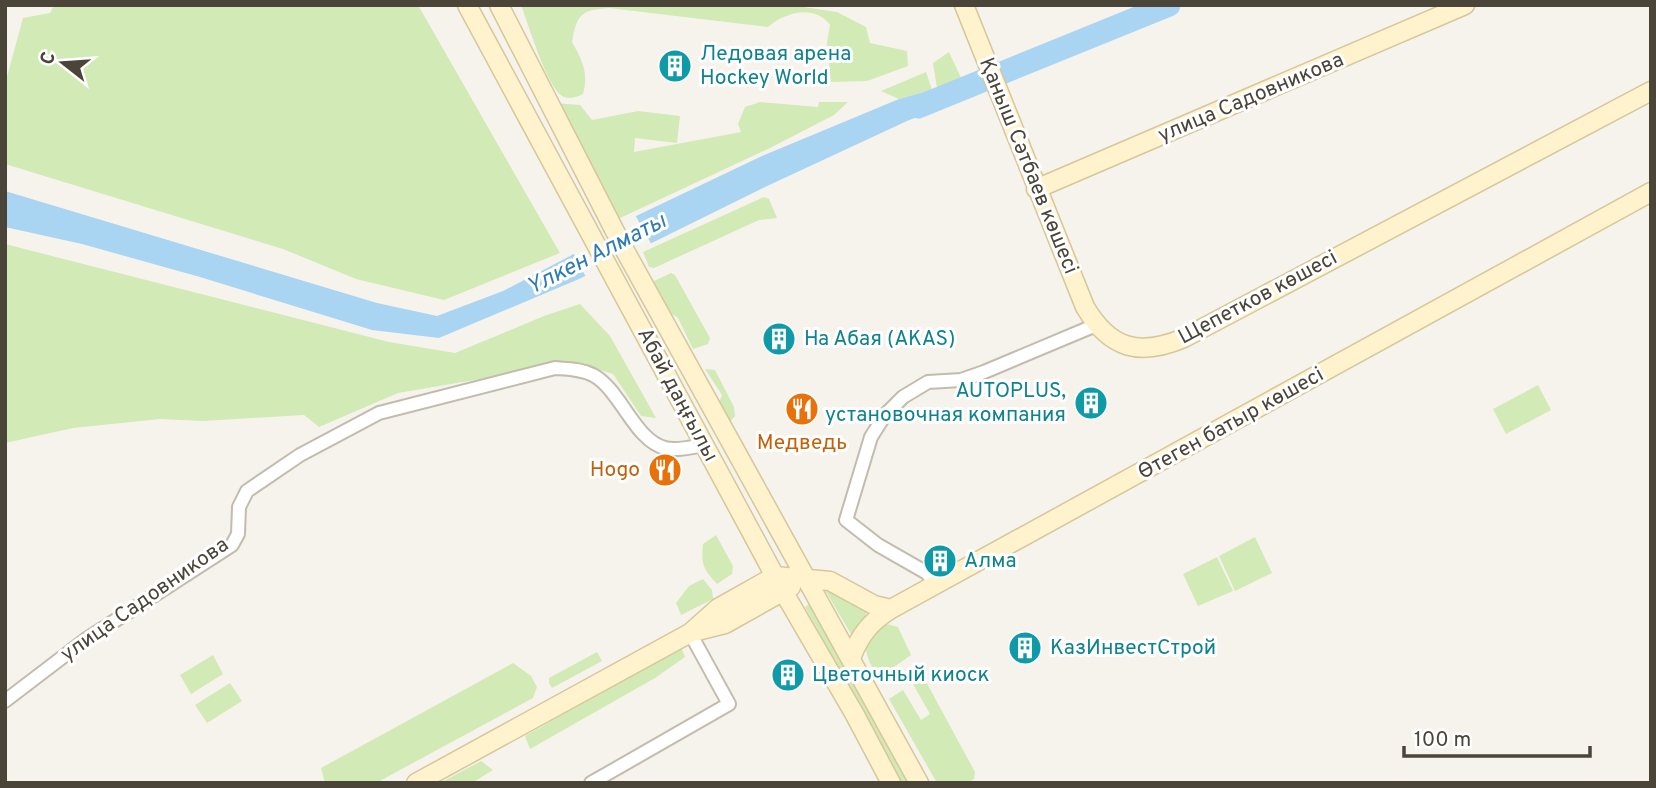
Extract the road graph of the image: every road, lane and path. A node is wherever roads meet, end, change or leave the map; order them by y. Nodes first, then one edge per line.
1 (467, 5) edge
2 (499, 5) edge
3 (964, 5) edge
4 (1465, 5) edge
5 (1651, 91) edge
6 (1036, 189) junction
7 (1651, 192) edge
8 (1096, 325) junction
9 (704, 445) junction
10 (806, 578) junction
11 (779, 584) junction
12 (936, 585) junction
13 (891, 609) junction
14 (690, 633) junction
15 (851, 658) junction
16 (5, 701) edge
17 (416, 783) edge
18 (591, 783) edge
19 (891, 783) edge
20 (919, 783) edge

1 - 9 main road, Абай даңғылы
2 - 10 main road, Абай даңғылы
3 - 6 main road, Қаныш Сәтбаев көшесі
4 - 6 main road, улица Садовникова
5 - 8 main road, Щепетков көшесі
6 - 8 main road, Қаныш Сәтбаев көшесі
7 - 12 main road, Өтеген батыр көшесі
8 - 12 street
9 - 11 main road, Абай даңғылы
9 - 16 street, улица Садовникова
10 - 11 main road
10 - 13 main road
10 - 15 main road, Абай даңғылы
11 - 14 main road
11 - 19 main road, Абай даңғылы
12 - 13 main road, Өтеген батыр көшесі
13 - 15 main road, Өтеген батыр көшесі
14 - 17 main road
14 - 18 street
15 - 20 main road, Абай даңғылы

